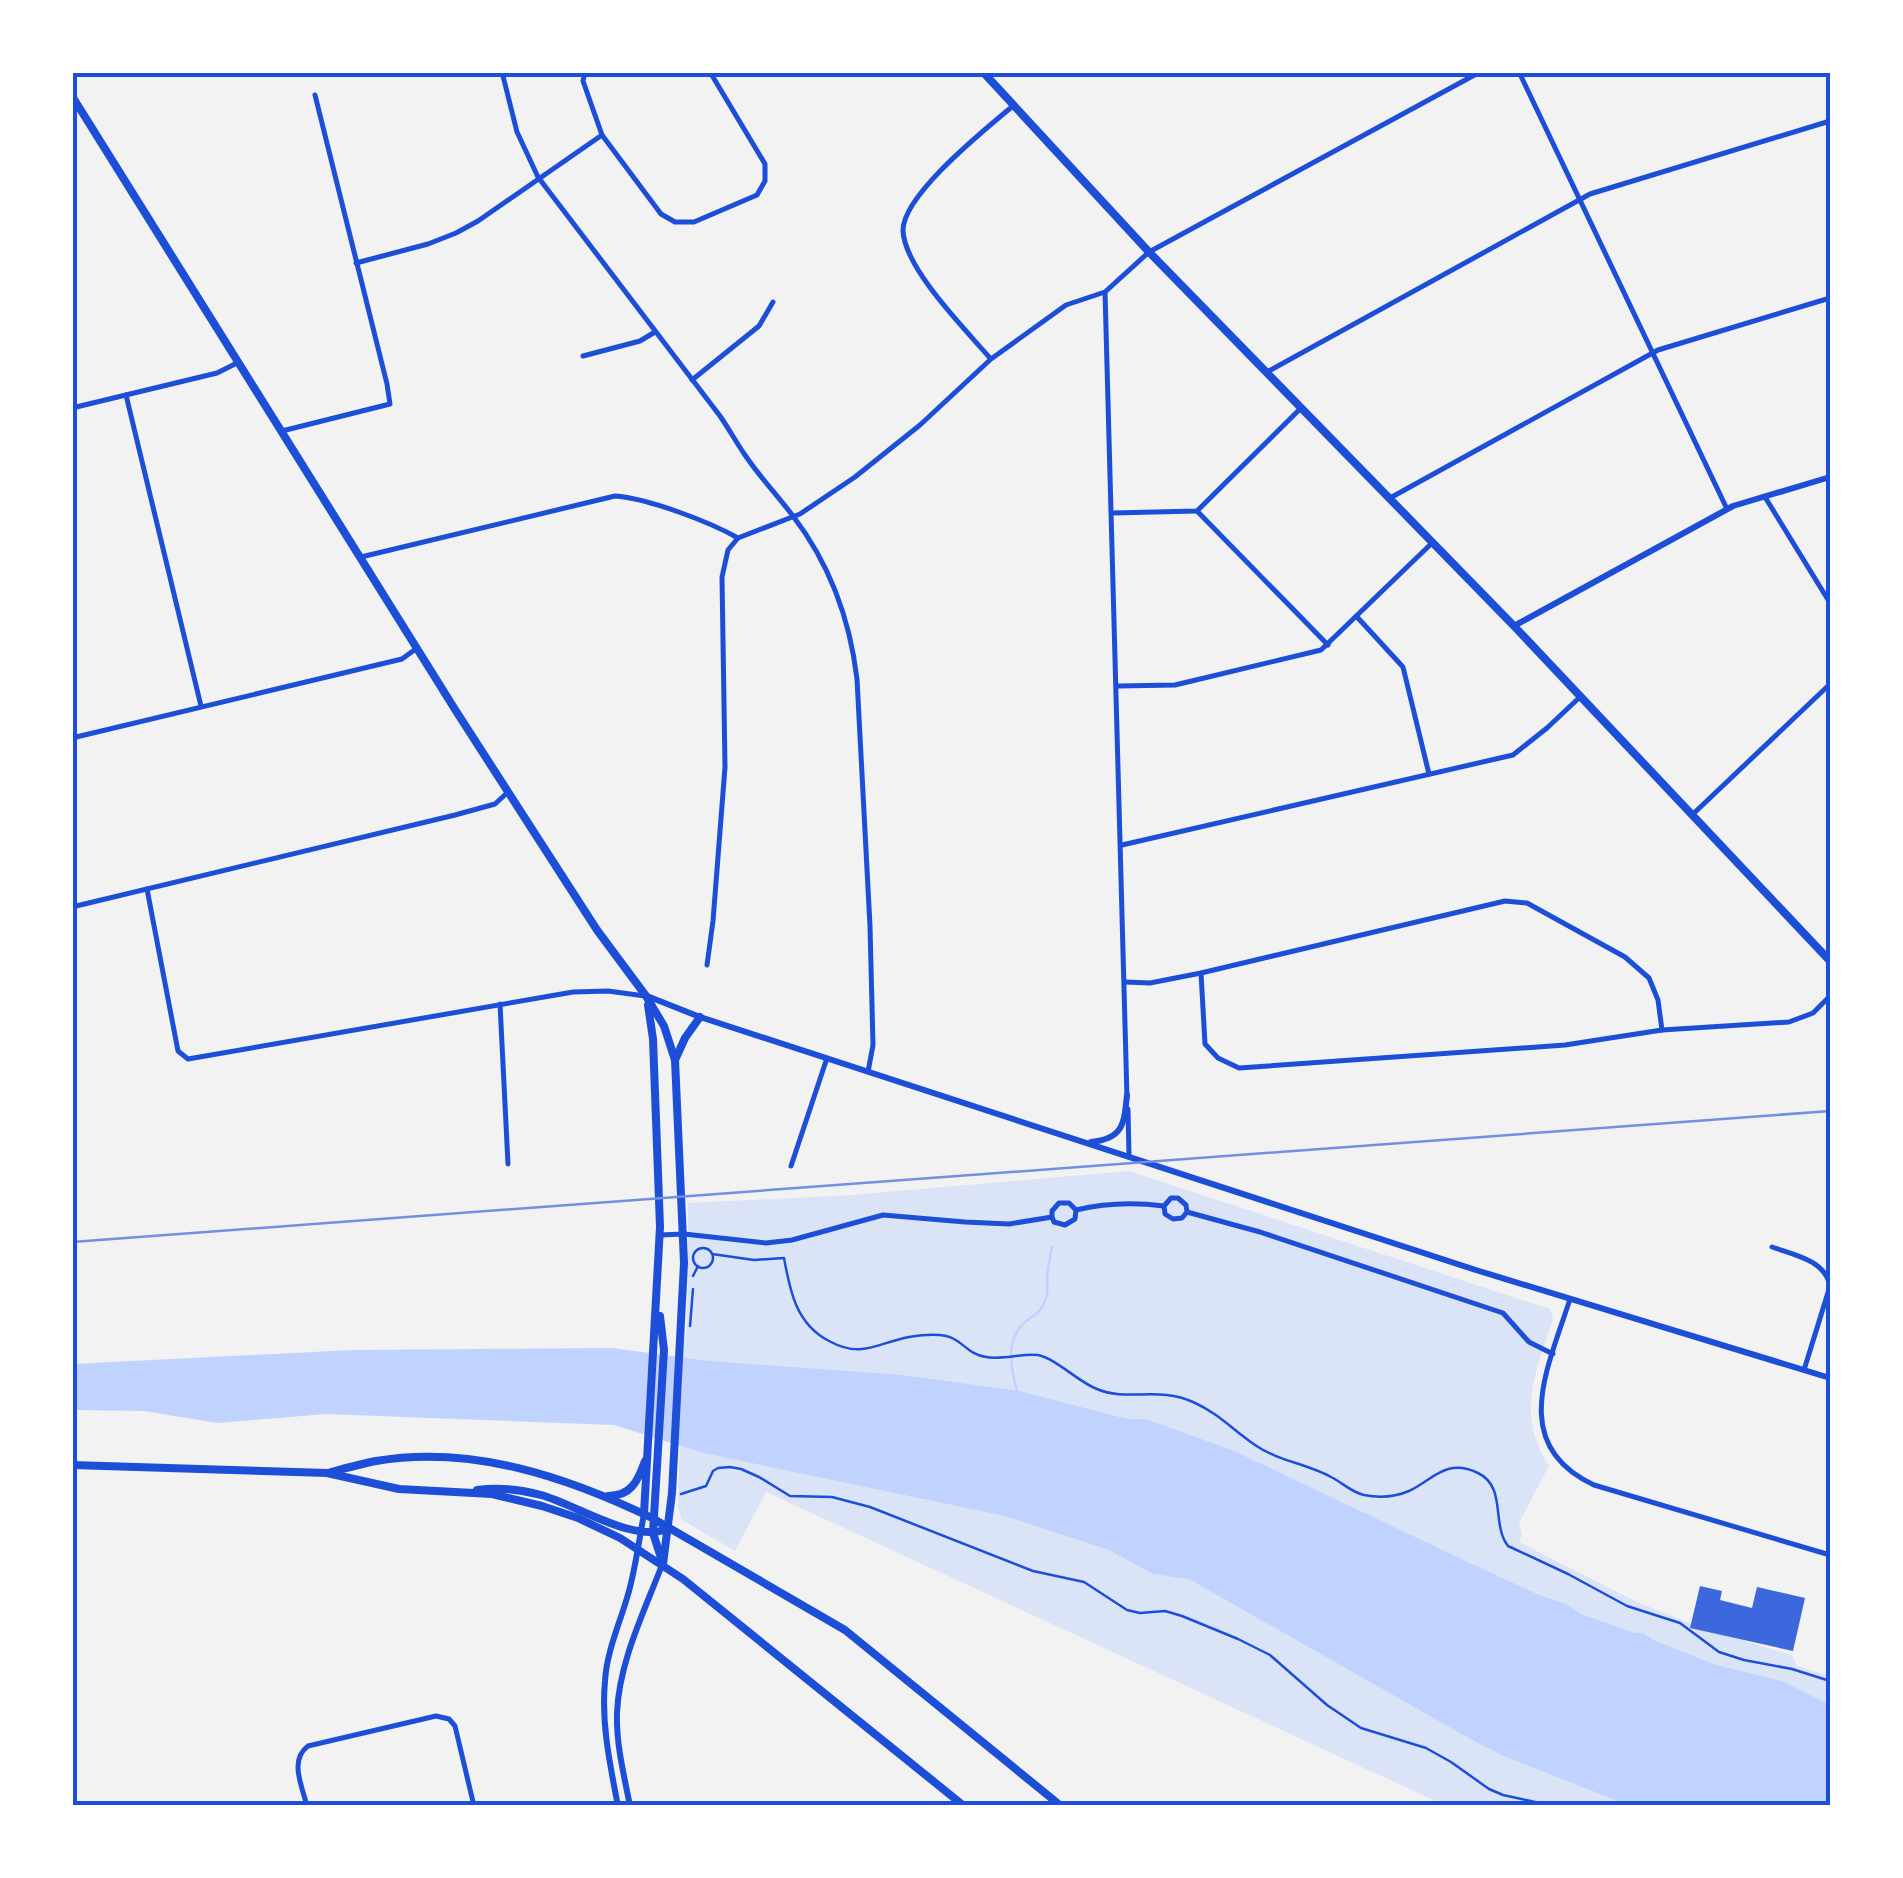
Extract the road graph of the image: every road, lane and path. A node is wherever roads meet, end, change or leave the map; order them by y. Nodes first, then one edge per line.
1 (502, 72) edge
2 (584, 72) edge
3 (710, 72) edge
4 (982, 72) edge
5 (1480, 72) edge
6 (1519, 72) edge
7 (315, 95) dead end
8 (72, 96) edge
9 (1014, 105) junction
10 (1830, 121) edge
11 (602, 135) junction
12 (538, 177) junction
13 (1580, 200) junction
14 (1149, 252) junction
15 (356, 263) junction
16 (1105, 292) junction
17 (1830, 298) edge
18 (772, 302) dead end
19 (655, 332) junction
20 (1653, 353) junction
21 (583, 356) dead end
22 (991, 359) junction
23 (239, 362) junction
24 (1267, 372) junction
25 (692, 380) junction
26 (126, 395) junction
27 (72, 408) edge
28 (1301, 408) junction
29 (282, 431) junction
30 (1830, 477) edge
31 (1765, 497) junction
32 (1389, 498) junction
33 (1728, 509) junction
34 (1197, 511) junction
35 (1112, 513) junction
36 (794, 517) junction
37 (738, 538) junction
38 (1432, 543) junction
39 (361, 557) junction
40 (1830, 603) edge
41 (1357, 618) junction
42 (1514, 626) junction
43 (1328, 646) junction
44 (417, 648) junction
45 (1830, 684) edge
46 (1118, 686) junction
47 (1580, 696) junction
48 (201, 706) junction
49 (72, 738) edge
50 (1430, 774) junction
51 (508, 792) junction
52 (1692, 815) junction
53 (1122, 845) junction
54 (148, 889) junction
55 (72, 907) edge
56 (1830, 961) edge
57 (707, 965) dead end
58 (1202, 973) junction
59 (1125, 982) junction
60 (646, 996) junction
61 (1830, 996) edge
62 (500, 1004) junction
63 (700, 1018) junction
64 (1662, 1030) junction
65 (827, 1058) junction
66 (675, 1060) junction
67 (868, 1072) junction
68 (1128, 1095) junction
69 (658, 1133) junction
70 (679, 1133) junction
71 (1085, 1142) junction
72 (1129, 1156) junction
73 (508, 1164) dead end
74 (791, 1166) dead end
75 (1164, 1206) junction
76 (1076, 1210) junction
77 (1187, 1212) junction
78 (1052, 1218) junction
79 (684, 1234) junction
80 (660, 1235) junction
81 (1772, 1247) dead end
82 (712, 1254) junction
83 (698, 1266) junction
84 (1570, 1299) junction
85 (689, 1330) dead end
86 (1553, 1354) junction
87 (1804, 1370) junction
88 (1830, 1378) edge
89 (653, 1452) junction
90 (72, 1464) edge
91 (327, 1473) junction
92 (464, 1492) junction
93 (681, 1494) dead end
94 (606, 1496) junction
95 (648, 1516) junction
96 (669, 1528) junction
97 (641, 1532) junction
98 (652, 1533) junction
99 (639, 1550) junction
100 (1830, 1555) edge
101 (662, 1564) junction
102 (1830, 1681) edge
103 (307, 1806) edge
104 (474, 1806) edge
105 (618, 1806) edge
106 (630, 1806) edge
107 (964, 1806) edge
108 (1060, 1806) edge
109 (1553, 1806) edge

1 - 12 street
2 - 11 street
3 - 11 street
4 - 9 main road
5 - 14 street
6 - 13 street
7 - 15 street
8 - 23 main road
9 - 14 main road
9 - 22 street
10 - 13 street
11 - 12 street
12 - 15 street
12 - 19 street
13 - 20 street
13 - 24 street
14 - 16 street
14 - 24 main road
15 - 29 street
16 - 22 street
16 - 35 street
17 - 20 street
18 - 25 street
19 - 21 street
19 - 25 street
20 - 32 street
20 - 33 street
22 - 36 street
23 - 26 street
23 - 29 main road
24 - 28 main road
25 - 36 street
26 - 27 street
26 - 48 street
28 - 32 main road
28 - 34 street
29 - 39 main road
30 - 31 street
31 - 33 street
31 - 40 street
32 - 38 main road
33 - 42 street
34 - 35 street
34 - 43 street
35 - 46 street
36 - 37 street
36 - 67 street
37 - 39 street
37 - 57 street
38 - 41 street
38 - 42 main road
39 - 44 main road
41 - 43 street
41 - 50 street
42 - 47 main road
43 - 46 street
44 - 48 street
44 - 51 main road
45 - 52 street
46 - 53 street
47 - 50 street
47 - 52 main road
48 - 49 street
50 - 53 street
51 - 54 street
51 - 60 main road
52 - 56 main road
53 - 59 street
54 - 55 street
54 - 62 street
58 - 59 street
58 - 64 street
58 - 64 street
59 - 68 street
60 - 62 street
60 - 63 street
60 - 66 main road
60 - 69 main road
61 - 64 street
62 - 73 street
63 - 65 street
63 - 66 main road
65 - 67 street
65 - 74 street
66 - 70 main road
67 - 71 street
68 - 71 street
68 - 72 street
69 - 70 main road
69 - 80 main road
70 - 79 main road
71 - 72 street
72 - 84 street
75 - 76 street
75 - 77 street
75 - 77 street
76 - 78 street
76 - 78 street
77 - 86 street
78 - 79 street
79 - 80 street
79 - 96 main road
80 - 89 main road
81 - 87 street
82 - 83 path
82 - 83 path
82 - 102 path
83 - 85 path
84 - 86 street
84 - 87 street
86 - 100 street
87 - 88 street
89 - 94 main road
89 - 95 main road
90 - 91 main road
91 - 92 main road
91 - 94 main road
92 - 97 main road
92 - 99 main road
93 - 109 path
94 - 95 main road
95 - 96 main road
95 - 97 street
95 - 98 main road
96 - 98 main road
96 - 101 main road
96 - 108 main road
97 - 98 main road
97 - 99 street
98 - 101 main road
99 - 101 main road
99 - 105 street
101 - 106 street
101 - 107 main road
103 - 104 street

